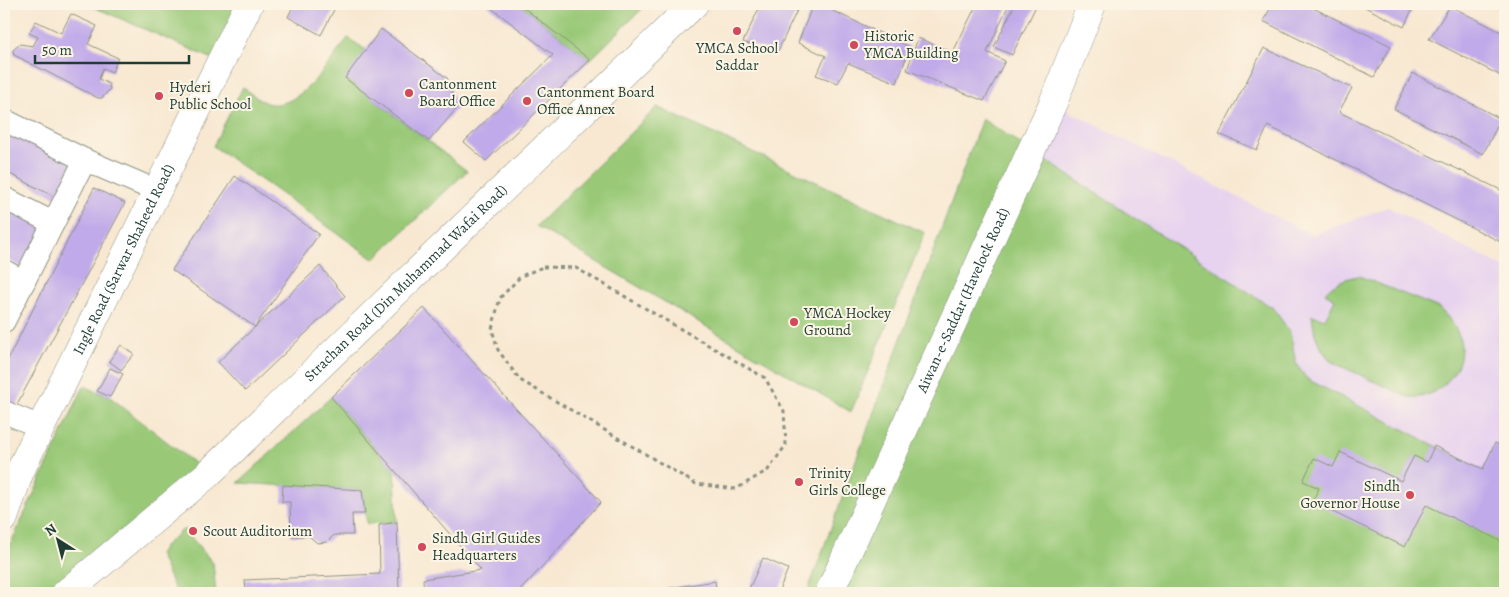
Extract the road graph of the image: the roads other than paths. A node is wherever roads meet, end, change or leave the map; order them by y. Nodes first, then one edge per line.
1 (249, 4) edge
2 (694, 4) edge
3 (1092, 4) edge
4 (4, 120) edge
5 (84, 160) junction
6 (157, 191) junction
7 (4, 198) edge
8 (53, 222) junction
9 (4, 272) edge
10 (24, 282) junction
11 (4, 321) edge
12 (4, 412) edge
13 (41, 427) junction
14 (4, 518) edge
15 (111, 557) junction
16 (66, 593) edge
17 (82, 593) edge
18 (829, 593) edge

1 - 6 main road, Ingle Road (Sarwar Shaheed Road)
2 - 15 main road, Strachan Road (Din Muhammad Wafai Road)
3 - 18 main road, Aiwan-e-Saddar (Havelock Road)
4 - 5 lane
5 - 6 lane
5 - 8 lane
6 - 13 main road, Ingle Road (Sarwar Shaheed Road)
7 - 8 lane
8 - 10 lane
9 - 10 lane
10 - 11 lane
12 - 13 lane
13 - 14 main road, Ingle Road (Sarwar Shaheed Road)
15 - 16 main road, Strachan Road (Din Muhammad Wafai Road)
15 - 17 main road, Strachan Road (Din Muhammad Wafai Road)

